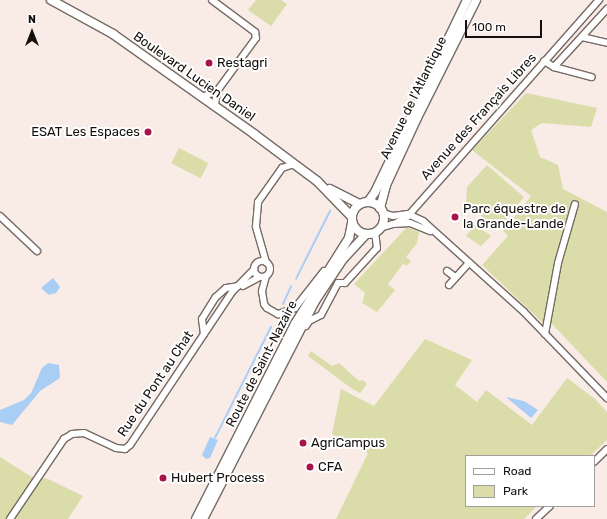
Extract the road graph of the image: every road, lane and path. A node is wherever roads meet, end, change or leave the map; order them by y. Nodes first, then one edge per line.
1 (51, 0) edge
2 (212, 0) edge
3 (467, 0) edge
4 (476, 0) edge
5 (598, 1) edge
6 (606, 10) edge
7 (582, 37) junction
8 (607, 43) edge
9 (544, 61) junction
10 (554, 67) junction
11 (592, 77) dead end
12 (217, 91) junction
13 (202, 98) junction
14 (215, 106) junction
15 (294, 164) junction
16 (317, 181) junction
17 (368, 202) junction
18 (359, 204) junction
19 (575, 204) dead end
20 (381, 210) junction
21 (408, 214) junction
22 (0, 216) edge
23 (352, 220) junction
24 (396, 223) junction
25 (378, 230) junction
26 (366, 234) junction
27 (436, 236) junction
28 (37, 251) dead end
29 (338, 254) junction
30 (266, 262) junction
31 (469, 262) junction
32 (254, 269) junction
33 (447, 271) dead end
34 (332, 274) junction
35 (262, 277) junction
36 (455, 277) junction
37 (338, 283) junction
38 (449, 285) dead end
39 (238, 286) junction
40 (229, 297) junction
41 (204, 334) junction
42 (545, 334) junction
43 (288, 352) junction
44 (607, 398) edge
45 (607, 449) edge
46 (595, 461) edge
47 (549, 507) edge
48 (10, 519) edge
49 (196, 519) edge
50 (203, 519) edge
51 (536, 519) edge

1 - 13 main road, Boulevard Lucien Daniel
2 - 12 street
3 - 17 main road, Avenue de l'Atlantique
4 - 20 main road, Avenue de l'Atlantique
5 - 6 street
5 - 9 street, Avenue des Français Libres
6 - 7 street
7 - 8 street
7 - 10 street
9 - 10 street
9 - 21 street, Avenue des Français Libres
10 - 11 street
12 - 13 street
12 - 14 street
13 - 14 main road, Boulevard Lucien Daniel
14 - 15 main road, Boulevard Lucien Daniel
15 - 16 main road, Boulevard Lucien Daniel
15 - 30 street
16 - 18 main road, Boulevard Lucien Daniel
16 - 23 main road, Boulevard Lucien Daniel
17 - 18 main road
17 - 20 main road
18 - 23 main road
19 - 42 street
20 - 21 street
20 - 25 main road
21 - 24 street, Avenue des Français Libres
21 - 27 street
22 - 28 street
23 - 26 main road
23 - 29 main road, Route de Saint-Nazaire
24 - 25 street
24 - 27 street
25 - 26 main road
25 - 37 street
26 - 34 main road, Route de Saint-Nazaire
27 - 31 street
29 - 35 street
29 - 49 main road, Route de Saint-Nazaire
30 - 32 street, Rue du Pont au Chat
30 - 35 street
31 - 36 street
31 - 42 street
32 - 35 street
32 - 39 street, Rue du Pont au Chat
33 - 36 street
34 - 37 street
34 - 43 main road, Route de Saint-Nazaire
35 - 40 street
36 - 38 street
37 - 43 street
39 - 40 street, Rue du Pont au Chat
39 - 41 street
40 - 41 street, Rue du Pont au Chat
41 - 48 street, Rue du Pont au Chat
42 - 44 street
43 - 50 main road, Route de Saint-Nazaire
45 - 46 street
47 - 51 street

